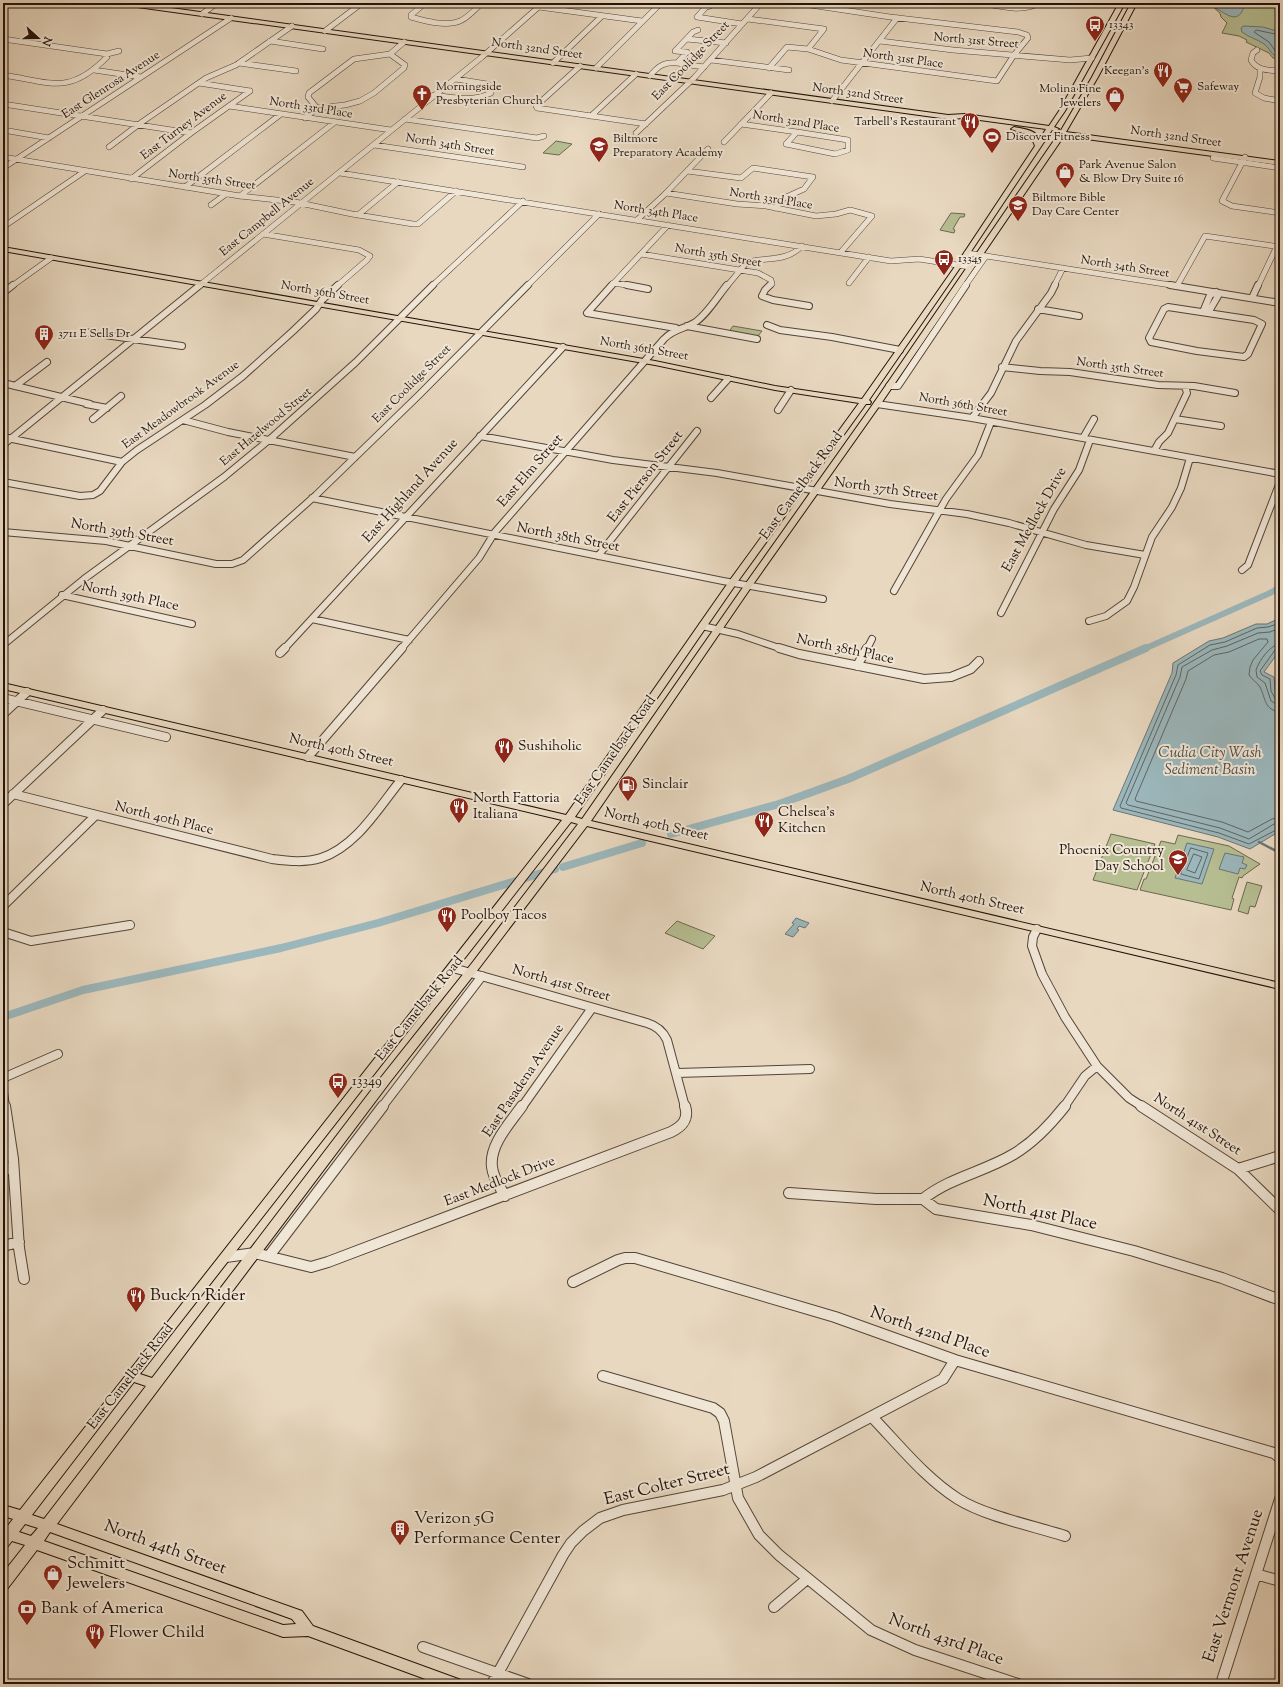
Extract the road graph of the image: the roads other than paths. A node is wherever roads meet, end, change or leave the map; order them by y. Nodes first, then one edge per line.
1 (123, 3) edge
2 (217, 3) edge
3 (362, 3) edge
4 (425, 3) edge
5 (482, 3) edge
6 (661, 3) edge
7 (717, 3) edge
8 (761, 3) edge
9 (797, 3) edge
10 (981, 3) edge
11 (1039, 3) edge
12 (1122, 3) edge
13 (1134, 3) edge
14 (711, 4) edge
15 (541, 5) edge
16 (202, 14) junction
17 (602, 16) junction
18 (231, 18) junction
19 (897, 18) junction
20 (748, 19) junction
21 (642, 22) junction
22 (742, 24) junction
23 (292, 26) junction
24 (698, 30) dead end
25 (325, 31) junction
26 (1105, 33) junction
27 (1117, 34) junction
28 (687, 38) junction
29 (3, 39) edge
30 (270, 41) junction
31 (880, 41) junction
32 (404, 42) junction
33 (726, 43) junction
34 (323, 49) dead end
35 (808, 49) junction
36 (1257, 50) dead end
37 (119, 51) dead end
38 (487, 53) junction
39 (107, 54) junction
40 (390, 54) junction
41 (1014, 55) junction
42 (711, 60) junction
43 (1070, 60) junction
44 (1090, 62) junction
45 (240, 63) junction
46 (553, 63) junction
47 (677, 63) junction
48 (862, 63) junction
49 (1102, 63) junction
50 (580, 66) junction
51 (704, 67) junction
52 (596, 68) junction
53 (769, 68) junction
54 (94, 70) junction
55 (789, 70) dead end
56 (1260, 70) junction
57 (296, 71) dead end
58 (1280, 71) edge
59 (636, 74) junction
60 (3, 75) edge
61 (650, 76) junction
62 (141, 77) junction
63 (456, 78) junction
64 (690, 82) junction
65 (199, 83) junction
66 (771, 93) junction
67 (434, 95) junction
68 (1072, 95) junction
69 (1084, 96) junction
70 (832, 101) junction
71 (1280, 101) edge
72 (3, 104) edge
73 (229, 106) junction
74 (317, 108) junction
75 (281, 114) junction
76 (82, 116) junction
77 (591, 116) junction
78 (948, 117) junction
79 (305, 118) junction
80 (404, 120) junction
81 (335, 122) junction
82 (138, 124) junction
83 (646, 124) junction
84 (741, 124) junction
85 (1010, 128) junction
86 (3, 130) edge
87 (391, 130) junction
88 (1049, 130) junction
89 (191, 132) junction
90 (495, 132) junction
91 (797, 132) junction
92 (1065, 133) junction
93 (636, 134) dead end
94 (49, 138) junction
95 (724, 142) dead end
96 (374, 145) junction
97 (1038, 146) junction
98 (109, 147) dead end
99 (708, 149) dead end
100 (1033, 154) junction
101 (1046, 156) junction
102 (3, 158) edge
103 (1213, 158) dead end
104 (16, 160) junction
105 (1244, 160) junction
106 (1280, 163) edge
107 (523, 167) dead end
108 (3, 168) edge
109 (1280, 168) edge
110 (687, 170) junction
111 (85, 171) junction
112 (340, 173) junction
113 (131, 179) junction
114 (398, 182) junction
115 (185, 187) junction
116 (456, 191) junction
117 (666, 193) junction
118 (226, 194) junction
119 (240, 196) junction
120 (523, 201) junction
121 (302, 203) junction
122 (211, 206) dead end
123 (997, 207) junction
124 (775, 208) junction
125 (1010, 209) junction
126 (1280, 213) edge
127 (599, 214) junction
128 (358, 215) junction
129 (637, 220) junction
130 (668, 225) junction
131 (3, 227) edge
132 (263, 234) junction
133 (802, 246) junction
134 (1278, 246) edge
135 (3, 249) edge
136 (841, 252) junction
137 (967, 253) junction
138 (641, 254) junction
139 (979, 254) junction
140 (986, 256) junction
141 (869, 257) junction
142 (51, 258) junction
143 (959, 265) junction
144 (970, 267) junction
145 (1064, 268) junction
146 (739, 270) junction
147 (613, 283) junction
148 (849, 283) dead end
149 (203, 284) junction
150 (1177, 286) junction
151 (648, 289) dead end
152 (3, 292) edge
153 (1216, 292) junction
154 (1252, 298) junction
155 (1208, 301) junction
156 (1217, 302) junction
157 (1280, 303) edge
158 (319, 304) junction
159 (809, 306) dead end
160 (1038, 309) junction
161 (1206, 312) junction
162 (1079, 316) dead end
163 (400, 319) junction
164 (919, 323) junction
165 (767, 325) dead end
166 (687, 326) junction
167 (935, 326) junction
168 (676, 328) junction
169 (84, 332) dead end
170 (481, 332) junction
171 (757, 339) dead end
172 (134, 340) junction
173 (182, 346) dead end
174 (563, 347) junction
175 (900, 350) junction
176 (644, 361) junction
177 (47, 362) dead end
178 (1002, 367) junction
179 (728, 379) junction
180 (3, 383) edge
181 (15, 386) junction
182 (1185, 386) junction
183 (791, 390) junction
184 (1235, 393) dead end
185 (121, 396) dead end
186 (712, 398) dead end
187 (61, 399) junction
188 (863, 402) junction
189 (877, 404) junction
190 (107, 408) junction
191 (778, 410) dead end
192 (972, 418) junction
193 (1174, 418) junction
194 (93, 419) dead end
195 (1094, 419) dead end
196 (183, 420) junction
197 (991, 422) junction
198 (1221, 426) dead end
199 (697, 431) dead end
200 (480, 436) junction
201 (3, 437) edge
202 (11, 438) junction
203 (1086, 439) junction
204 (269, 440) junction
205 (3, 445) edge
206 (566, 451) junction
207 (1154, 451) junction
208 (355, 457) junction
209 (1190, 458) junction
210 (122, 462) junction
211 (668, 467) junction
212 (1280, 474) edge
213 (3, 482) edge
214 (1280, 482) edge
215 (800, 489) junction
216 (816, 492) junction
217 (312, 498) junction
218 (940, 510) junction
219 (405, 517) junction
220 (3, 532) edge
221 (1041, 532) junction
222 (494, 535) junction
223 (129, 546) junction
224 (1145, 555) junction
225 (598, 556) junction
226 (237, 563) joint
227 (1242, 570) dead end
228 (733, 582) junction
229 (749, 585) junction
230 (894, 591) dead end
231 (62, 595) junction
232 (823, 599) dead end
233 (1001, 612) dead end
234 (312, 619) junction
235 (1090, 621) dead end
236 (192, 624) dead end
237 (702, 626) junction
238 (718, 630) junction
239 (872, 639) dead end
240 (409, 640) junction
241 (3, 645) edge
242 (280, 653) dead end
243 (979, 660) dead end
244 (857, 666) junction
245 (3, 686) edge
246 (27, 692) junction
247 (3, 698) edge
248 (17, 701) junction
249 (649, 702) junction
250 (665, 706) junction
251 (103, 710) junction
252 (3, 714) edge
253 (93, 720) junction
254 (166, 737) dead end
255 (308, 758) junction
256 (401, 780) junction
257 (13, 794) junction
258 (3, 804) edge
259 (96, 815) junction
260 (568, 819) junction
261 (585, 822) junction
262 (3, 906) edge
263 (130, 924) dead end
264 (1037, 929) junction
265 (3, 932) edge
266 (453, 968) junction
267 (470, 973) junction
268 (482, 976) junction
269 (1280, 986) edge
270 (592, 1008) junction
271 (660, 1029) joint
272 (58, 1054) dead end
273 (1097, 1066) junction
274 (810, 1069) dead end
275 (677, 1073) junction
276 (3, 1078) edge
277 (3, 1092) edge
278 (1280, 1156) edge
279 (13, 1168) junction
280 (1238, 1169) junction
281 (3, 1170) edge
282 (788, 1193) dead end
283 (505, 1196) junction
284 (923, 1199) junction
285 (1280, 1210) edge
286 (19, 1242) junction
287 (3, 1246) edge
288 (255, 1253) junction
289 (269, 1256) junction
290 (226, 1257) junction
291 (24, 1279) dead end
292 (573, 1282) dead end
293 (1280, 1300) edge
294 (955, 1360) junction
295 (132, 1376) junction
296 (603, 1376) dead end
297 (156, 1384) junction
298 (872, 1417) junction
299 (1280, 1458) edge
300 (736, 1485) junction
301 (1280, 1499) edge
302 (3, 1510) edge
303 (23, 1517) junction
304 (48, 1526) junction
305 (5, 1536) edge
306 (1065, 1536) dead end
307 (34, 1544) junction
308 (1256, 1574) junction
309 (807, 1579) junction
310 (1280, 1581) edge
311 (3, 1584) edge
312 (774, 1607) dead end
313 (308, 1630) junction
314 (423, 1647) dead end
315 (498, 1673) junction
316 (456, 1684) edge
317 (492, 1684) edge
318 (528, 1684) edge
319 (1018, 1684) edge
320 (1221, 1684) edge

1 - 16 main road, North 32nd Street
2 - 16 street
3 - 25 street
4 - 5 street
6 - 21 street
7 - 14 street
8 - 20 street, East Coolidge Street
9 - 19 street
10 - 11 street
12 - 26 main road, East Camelback Road
13 - 27 main road, East Camelback Road
14 - 22 street
15 - 17 street
15 - 38 street, East Campbell Avenue
16 - 18 main road, North 32nd Street
17 - 21 street
17 - 46 street
18 - 23 main road, North 32nd Street
18 - 62 street, East Glenrosa Avenue
19 - 31 street
19 - 41 street
20 - 22 street, East Coolidge Street
20 - 35 street
21 - 52 street
22 - 33 street, East Coolidge Street
23 - 25 main road, North 32nd Street
23 - 30 street
24 - 28 street
25 - 32 main road, North 32nd Street
26 - 27 main road
26 - 44 main road, East Camelback Road
27 - 49 main road, East Camelback Road
28 - 33 street
28 - 47 street
29 - 39 street
30 - 34 street
30 - 45 street
31 - 41 street, North 31st Street
31 - 48 street
32 - 38 main road, North 32nd Street
32 - 40 street
33 - 42 street, East Coolidge Street
35 - 48 street, North 31st Place
35 - 53 street
36 - 56 street
37 - 39 street
38 - 46 main road, North 32nd Street
38 - 63 street, East Campbell Avenue
39 - 54 street
40 - 74 street
40 - 74 street
41 - 43 street, North 31st Street
41 - 48 street, North 31st Place
42 - 51 street, East Coolidge Street
42 - 53 street
43 - 44 street, North 31st Street
43 - 44 street, North 31st Street
44 - 49 street, North 31st Street
44 - 68 main road, East Camelback Road
45 - 57 street
45 - 65 street
46 - 50 main road, North 32nd Street
47 - 51 street
47 - 61 street
48 - 70 street
49 - 69 main road, East Camelback Road
50 - 52 main road, North 32nd Street
50 - 77 street
51 - 64 street, East Coolidge Street
52 - 59 main road, North 32nd Street
53 - 55 street
54 - 60 street
54 - 62 street
56 - 58 street
56 - 71 street
59 - 61 main road, North 32nd Street
59 - 77 street
61 - 64 main road, North 32nd Street
62 - 76 street, East Glenrosa Avenue
63 - 67 street, East Campbell Avenue
63 - 67 street
64 - 66 main road, North 32nd Street
64 - 83 street, East Coolidge Street
65 - 73 street, East Turney Avenue
65 - 82 street
66 - 70 main road, North 32nd Street
66 - 84 street
67 - 80 street, East Campbell Avenue
68 - 69 main road
68 - 88 main road, East Camelback Road
69 - 92 main road, East Camelback Road
70 - 78 main road, North 32nd Street
72 - 76 street
73 - 75 street, North 33rd Place
73 - 89 street, East Turney Avenue
74 - 79 street
75 - 79 street, North 33rd Place
75 - 115 street
76 - 82 street
76 - 94 street, East Glenrosa Avenue
77 - 83 street
78 - 85 main road, North 32nd Street
78 - 88 main road, North 32nd Street
79 - 81 street, North 33rd Place
80 - 87 street, East Campbell Avenue
80 - 90 street
81 - 87 street, North 33rd Place
81 - 119 street
82 - 89 street
82 - 98 street
83 - 93 street, East Coolidge Street
84 - 91 street, North 32nd Place
84 - 95 street
85 - 88 main road, North 32nd Street
85 - 97 main road
86 - 94 street
87 - 96 street, East Campbell Avenue
88 - 92 main road, North 32nd Street
88 - 97 main road, East Camelback Road
89 - 113 street, East Turney Avenue
90 - 90 street
91 - 91 street, North 32nd Place
92 - 101 main road, East Camelback Road
92 - 105 main road, North 32nd Street
94 - 104 street, East Glenrosa Avenue
96 - 107 street, North 34th Street
96 - 112 street, East Campbell Avenue
97 - 100 main road, East Camelback Road
99 - 110 street
100 - 101 main road
100 - 123 main road, East Camelback Road
101 - 125 main road, East Camelback Road
102 - 104 street, North 35th Street
103 - 105 street, North 32nd Street
104 - 108 street, East Glenrosa Avenue
104 - 111 street, North 35th Street
105 - 106 main road, North 32nd Street
105 - 109 street, North 32nd Street
105 - 126 street
110 - 117 street
110 - 124 street
111 - 113 street, North 35th Street
111 - 131 street
112 - 114 street, North 34th Place
112 - 121 street, East Campbell Avenue
113 - 115 street, North 35th Street
114 - 116 street, North 34th Place
114 - 128 street
115 - 118 street, North 35th Street
116 - 120 street, North 34th Place
116 - 128 street, North 35th Street
117 - 124 street, North 33rd Place
117 - 129 street
118 - 119 street, North 35th Street
118 - 122 street
119 - 121 street, North 35th Street
120 - 127 street, North 34th Place
120 - 163 street, East Hazelwood Street
121 - 128 street, North 35th Street
121 - 132 street, East Campbell Avenue
123 - 125 main road
123 - 137 main road, East Camelback Road
124 - 136 street, North 33rd Place
125 - 139 main road, East Camelback Road
127 - 129 street, North 34th Place
127 - 170 street, East Coolidge Street
129 - 130 street, North 34th Place
130 - 133 street, North 34th Place
130 - 138 street
132 - 149 street, East Campbell Avenue
132 - 158 street, East Meadowbrook Avenue
133 - 136 street, North 34th Place
133 - 146 street
134 - 150 street
134 - 154 street
135 - 142 main road, North 36th Street
136 - 141 street, North 34th Place
137 - 139 street, North 34th Street
137 - 143 main road, East Camelback Road
138 - 146 street, North 35th Street
138 - 147 street
139 - 140 street, North 34th Street
139 - 144 main road, East Camelback Road
140 - 145 street, North 34th Street
140 - 167 street, East Camelback Road
141 - 143 street, North 34th Place
141 - 148 street
142 - 149 main road, North 36th Street
142 - 152 street
143 - 144 street, North 34th Place
143 - 164 main road, East Camelback Road
144 - 167 main road, East Camelback Road
145 - 150 street, North 34th Street
145 - 160 street
146 - 159 street, North 35th Street
146 - 166 street
147 - 151 street
147 - 168 street
149 - 158 main road, North 36th Street
149 - 172 street, East Campbell Avenue
150 - 153 street, North 34th Street
153 - 154 street, North 34th Street
153 - 155 street
153 - 156 street
154 - 157 street, North 34th Street
155 - 156 street
155 - 161 street
156 - 161 street
158 - 163 main road, North 36th Street
158 - 196 street, East Meadowbrook Avenue
160 - 162 street
160 - 178 street
161 - 161 street
163 - 170 main road, North 36th Street
163 - 204 street, East Hazelwood Street
164 - 167 main road
164 - 175 main road, East Camelback Road
165 - 175 street
166 - 168 street
166 - 171 street
167 - 189 main road, East Camelback Road
168 - 176 street, East Elm Street
169 - 172 street
170 - 174 main road, North 36th Street
170 - 208 street, East Coolidge Street
172 - 173 street
172 - 187 street, East Campbell Avenue
174 - 176 main road, North 36th Street
174 - 200 street, East Highland Avenue
175 - 188 main road, East Camelback Road
176 - 179 main road, North 36th Street
176 - 206 street, East Elm Street
177 - 181 street
178 - 182 street, North 35th Street
178 - 192 street
179 - 183 main road, North 36th Street
179 - 186 street
180 - 181 street
181 - 187 street
182 - 184 street, North 35th Street
182 - 193 street
183 - 188 main road, North 36th Street
183 - 191 street
185 - 190 street
187 - 190 street
187 - 202 street, East Campbell Avenue
188 - 189 main road, North 36th Street
188 - 215 main road, East Camelback Road
189 - 192 street, North 36th Street
189 - 216 main road, East Camelback Road
190 - 194 street
192 - 197 street, North 36th Street
193 - 198 street
193 - 207 street
195 - 203 street, East Medlock Drive
196 - 204 street
196 - 210 street, East Meadowbrook Avenue
197 - 203 street, North 36th Street
197 - 218 street
199 - 211 street, East Pierson Street
200 - 206 street, North 37th Street
200 - 219 street, East Highland Avenue
201 - 202 street
202 - 205 street, East Campbell Avenue
202 - 210 street
203 - 207 street, North 36th Street
203 - 221 street, East Medlock Drive
204 - 208 street
204 - 223 street, East Hazelwood Street
206 - 211 street, North 37th Street
206 - 222 street, East Elm Street
207 - 209 street, North 36th Street
208 - 217 street, East Coolidge Street
209 - 212 street, North 36th Street
209 - 224 street
210 - 213 street, East Meadowbrook Avenue
211 - 215 street, North 37th Street
211 - 225 street, East Pierson Street
214 - 227 street
215 - 216 street, North 37th Street
215 - 228 main road, East Camelback Road
216 - 218 street, North 37th Street
216 - 229 main road, East Camelback Road
217 - 219 street, North 38th Street
217 - 226 street, East Coolidge Street
218 - 221 street, North 37th Street
218 - 230 street
219 - 222 street, North 38th Street
219 - 234 street, East Highland Avenue
220 - 223 street, North 39th Street
221 - 224 street, North 37th Street
221 - 233 street, East Medlock Drive
222 - 225 street, North 38th Street
222 - 240 street, East Elm Street
223 - 226 street, North 39th Street
223 - 231 street, East Hazelwood Street
224 - 235 street
225 - 228 street, North 38th Street
228 - 229 street, North 38th Street
228 - 237 main road, East Camelback Road
229 - 232 street
229 - 238 main road, East Camelback Road
231 - 236 street, North 39th Place
231 - 241 street, East Hazelwood Street
234 - 240 street
234 - 242 street, East Highland Avenue
237 - 238 street, North 38th Place
237 - 249 main road, East Camelback Road
238 - 244 street, North 38th Place
238 - 250 main road, East Camelback Road
239 - 244 street
240 - 255 street, East Elm Street
243 - 244 street, North 38th Place
245 - 246 main road, North 40th Street
246 - 248 street
246 - 251 main road, North 40th Street
247 - 248 street
248 - 252 street
248 - 253 street
249 - 250 main road
249 - 260 main road, East Camelback Road
250 - 261 main road, East Camelback Road
251 - 253 street
251 - 255 main road, North 40th Street
253 - 254 street
253 - 257 street
255 - 256 main road, North 40th Street
256 - 259 street, North 40th Place
256 - 260 main road, North 40th Street
257 - 258 street
257 - 259 street, North 40th Place
259 - 262 street
260 - 261 main road, North 40th Street
260 - 266 main road, East Camelback Road
261 - 264 main road, North 40th Street
261 - 267 main road, East Camelback Road
263 - 265 street
264 - 269 main road, North 40th Street
264 - 273 street
266 - 267 street, North 41st Street
266 - 290 main road, East Camelback Road
267 - 268 street, North 41st Street
267 - 288 main road, East Camelback Road
268 - 270 street, North 41st Street
268 - 289 street, East Camelback Road
270 - 271 street, North 41st Street
270 - 283 street, East Pasadena Avenue
271 - 275 street, East Medlock Drive
272 - 276 street
273 - 280 street, North 41st Street
273 - 284 street
274 - 275 street
275 - 283 street, East Medlock Drive
277 - 279 street
278 - 280 street
279 - 281 street
279 - 286 street
280 - 285 street, North 41st Street
282 - 284 street
283 - 289 street, East Medlock Drive
284 - 293 street, North 41st Place
286 - 287 street
286 - 291 street
288 - 289 street, East Medlock Drive
288 - 290 street, East Medlock Drive
288 - 297 main road, East Camelback Road
290 - 295 main road, East Camelback Road
292 - 294 street, North 42nd Place
294 - 298 street, East Colter Street
294 - 299 street, North 42nd Place
295 - 297 main road
295 - 303 main road, East Camelback Road
296 - 300 street, North 43rd Place
297 - 304 main road, East Camelback Road
298 - 300 street, East Colter Street
298 - 306 street
300 - 309 street, North 43rd Place
300 - 315 street, East Colter Street
301 - 308 street, East Vermont Avenue
302 - 303 main road, North 44th Street
303 - 304 main road, North 44th Street
303 - 305 main road, East Camelback Road
304 - 307 main road, East Camelback Road
304 - 313 main road, North 44th Street
305 - 307 main road
307 - 311 main road, East Camelback Road
307 - 313 main road
308 - 310 street
308 - 320 street, East Vermont Avenue
309 - 312 street
309 - 319 street, North 43rd Place
313 - 316 main road
314 - 315 street
315 - 317 street, East Colter Street
315 - 318 street

